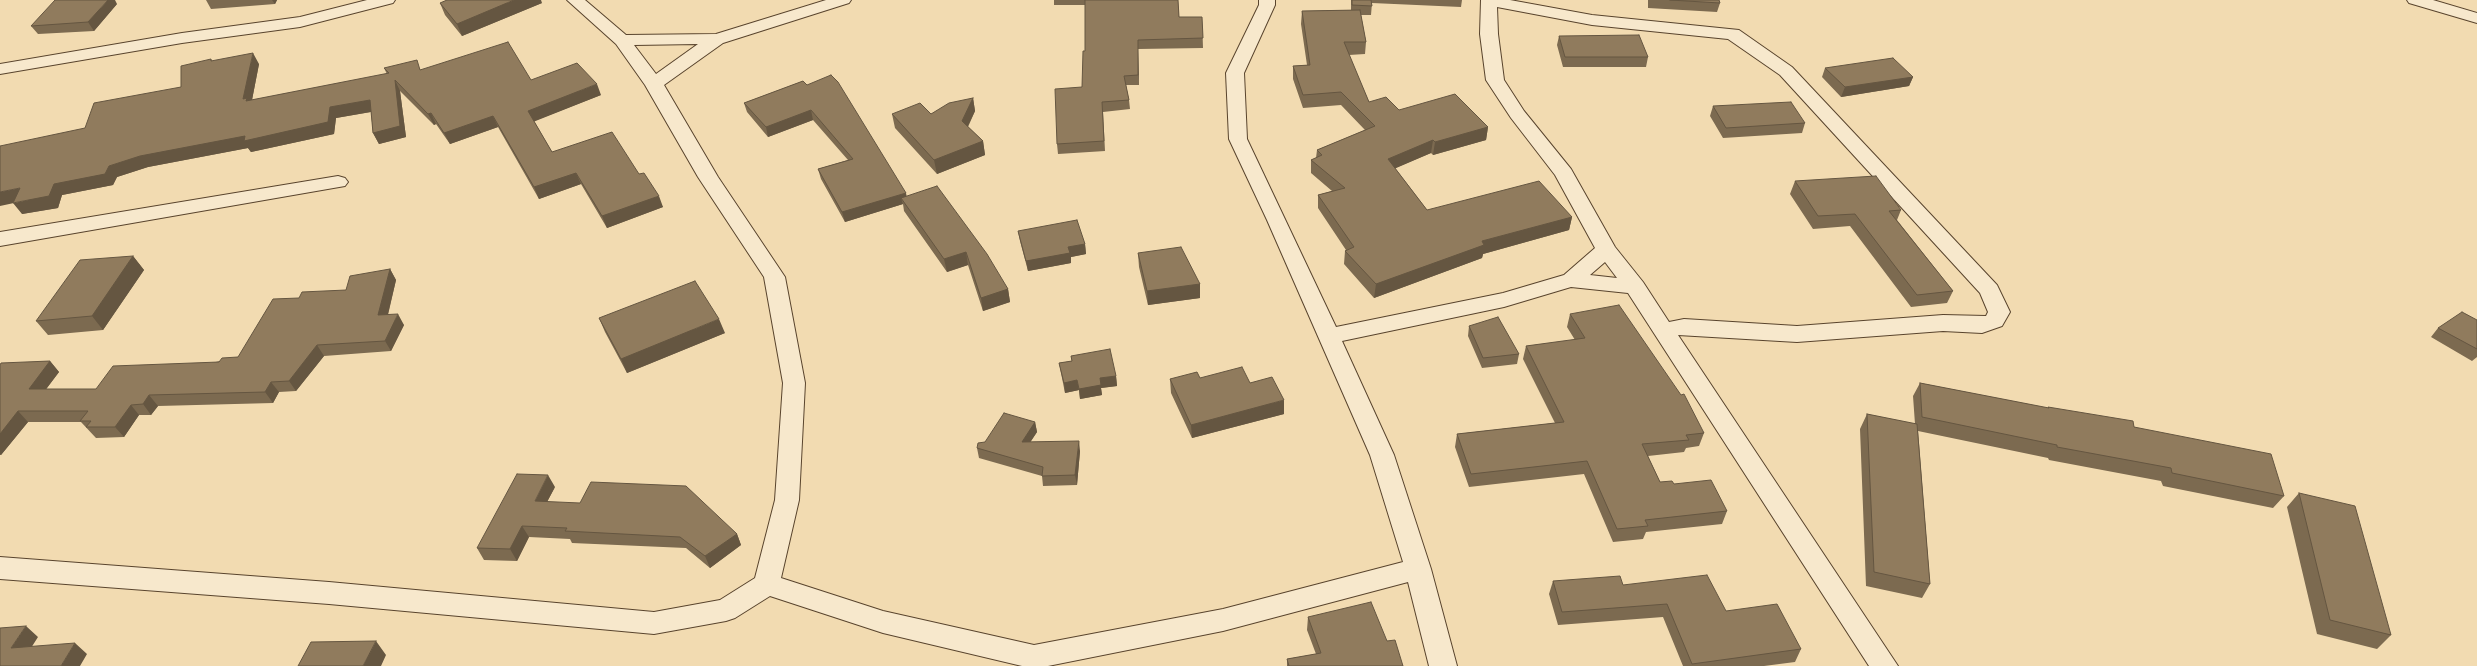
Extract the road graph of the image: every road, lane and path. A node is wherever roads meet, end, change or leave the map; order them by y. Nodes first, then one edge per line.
1 (387, 0) edge
2 (575, 0) edge
3 (843, 0) edge
4 (1267, 0) edge
5 (1489, 0) edge
6 (2415, 0) edge
7 (2477, 18) edge
8 (717, 38) junction
9 (622, 40) junction
10 (0, 69) edge
11 (654, 84) junction
12 (338, 182) dead end
13 (0, 240) edge
14 (1606, 250) junction
15 (1571, 280) junction
16 (1635, 287) junction
17 (1664, 330) junction
18 (1330, 336) junction
19 (0, 568) edge
20 (1418, 569) junction
21 (767, 584) junction
22 (1443, 666) edge
23 (1884, 666) edge

1 - 10 street
2 - 9 street
3 - 8 street
4 - 18 street
5 - 14 street
5 - 17 street
6 - 7 street
8 - 9 street
8 - 11 street
9 - 11 street
11 - 21 street
12 - 13 street
14 - 15 street
14 - 16 street
15 - 16 street
15 - 18 street
16 - 17 street
17 - 23 street
18 - 20 street
19 - 21 street
20 - 21 street
20 - 22 street

